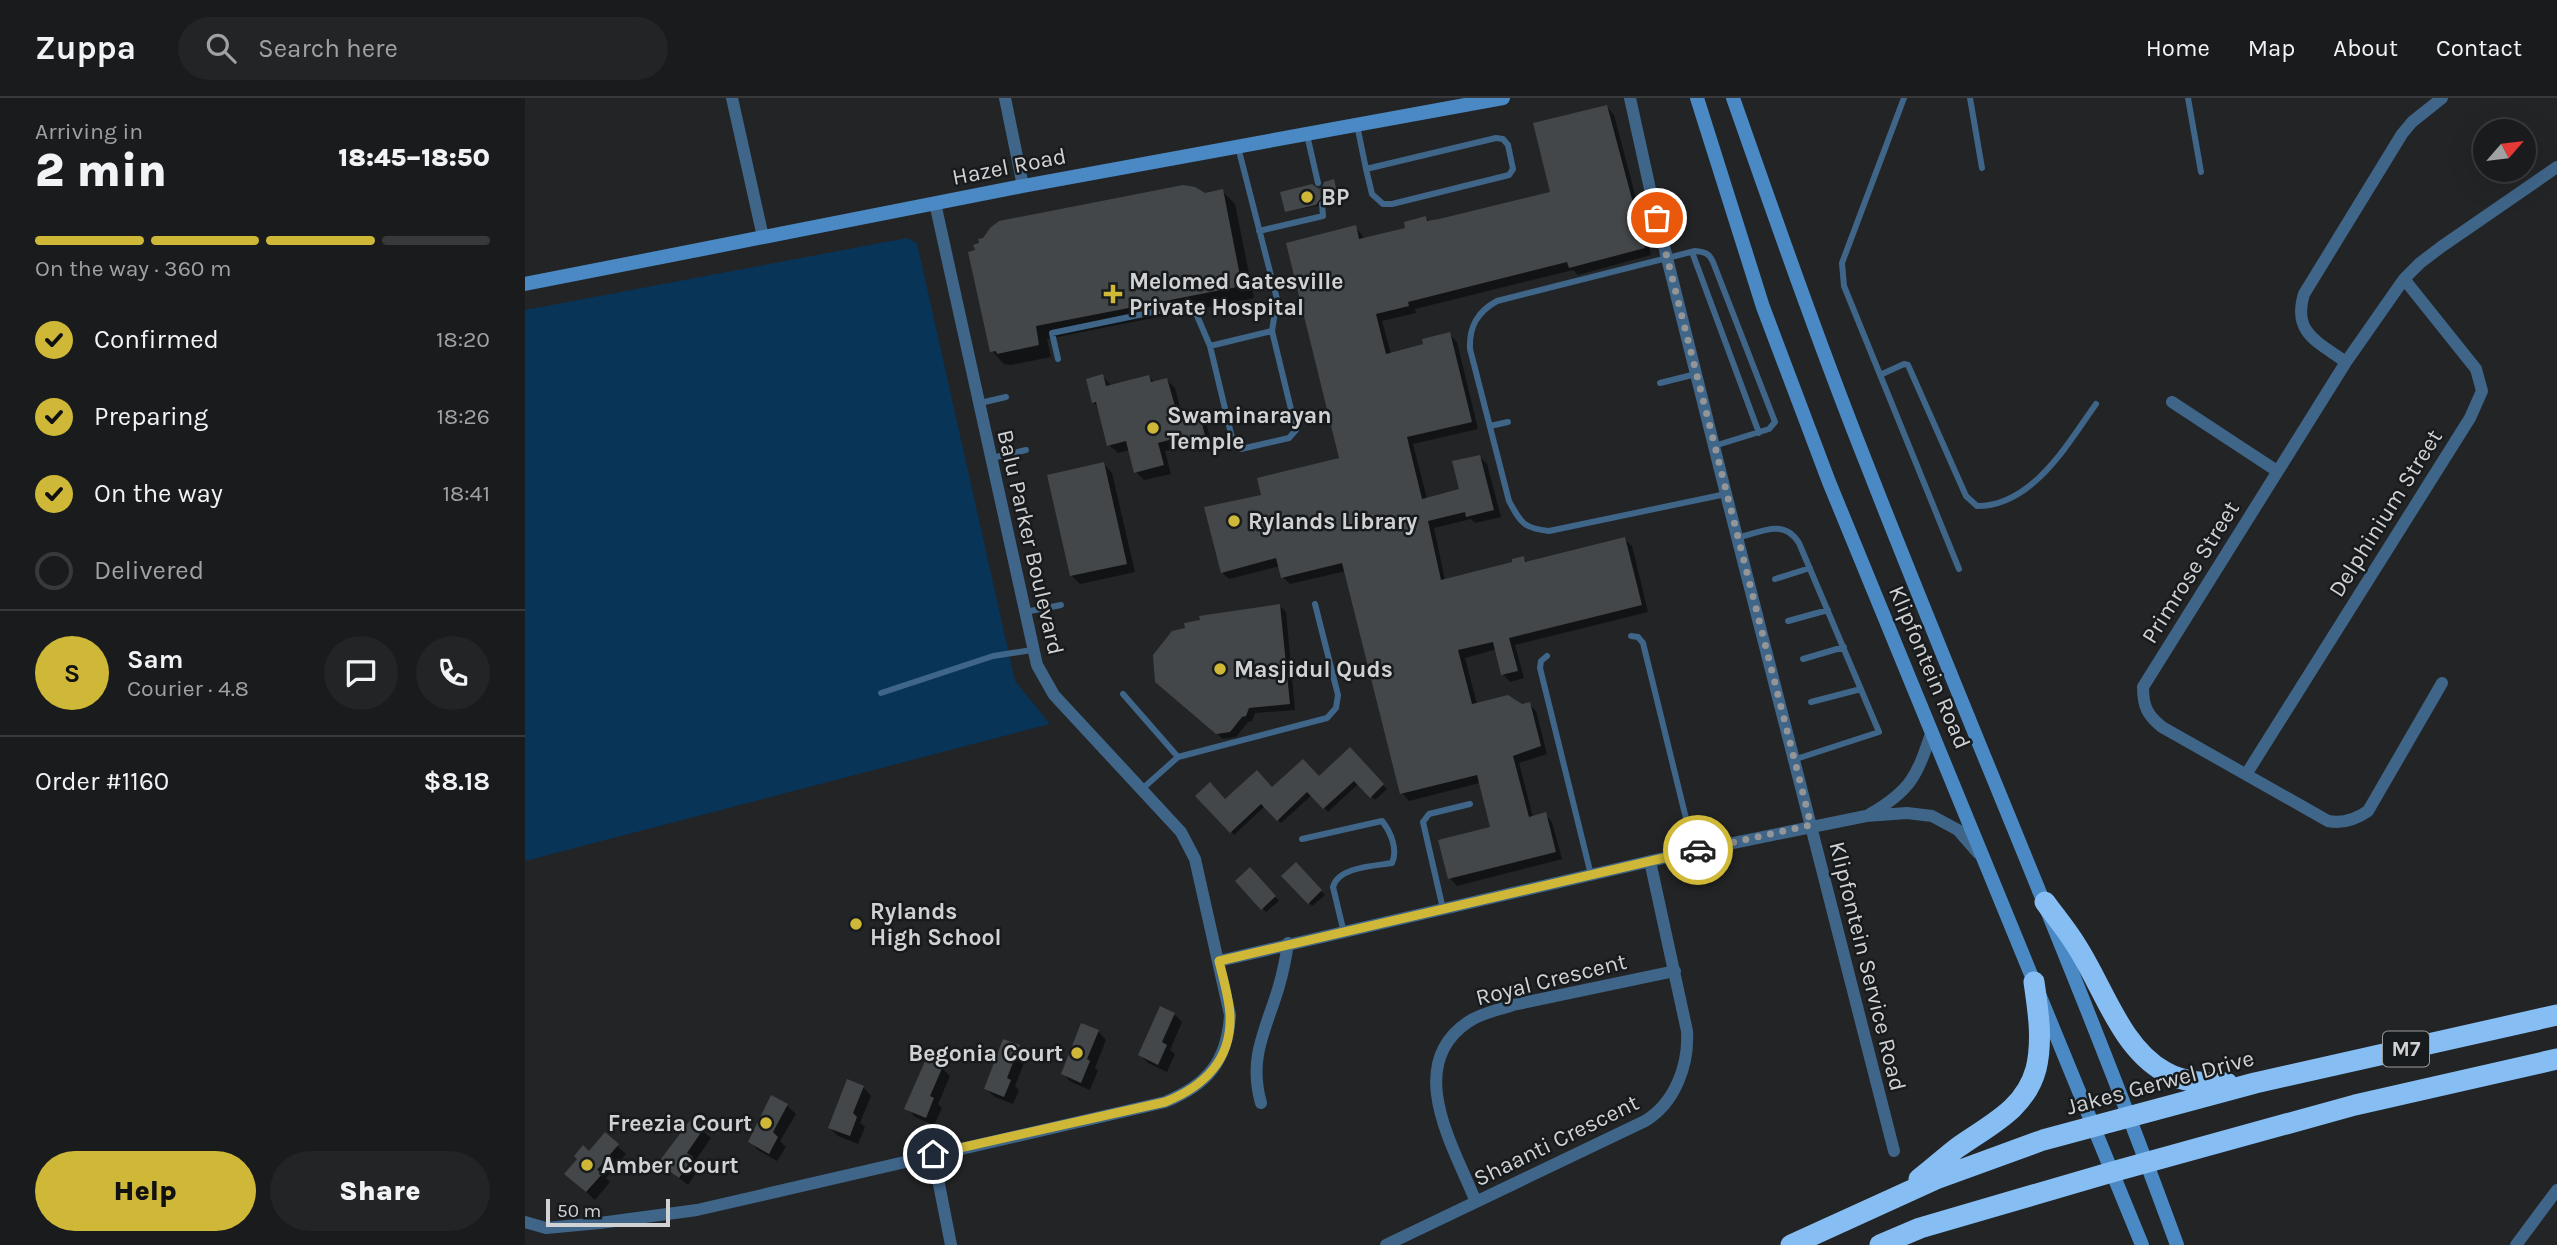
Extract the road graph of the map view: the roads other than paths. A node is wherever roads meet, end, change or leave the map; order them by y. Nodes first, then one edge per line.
1 (732, 98) edge
2 (1005, 98) edge
3 (1503, 98) edge
4 (1630, 98) edge
5 (1697, 98) edge
6 (1733, 98) edge
7 (1904, 98) edge
8 (1970, 98) edge
9 (2188, 98) edge
10 (2442, 98) edge
11 (1357, 125) junction
12 (1307, 135) junction
13 (1238, 147) junction
14 (2557, 167) edge
15 (1982, 168) dead end
16 (1366, 169) junction
17 (2201, 173) dead end
18 (1318, 183) dead end
19 (1023, 186) junction
20 (935, 203) junction
21 (1322, 204) dead end
22 (1259, 231) junction
23 (763, 237) junction
24 (1692, 252) junction
25 (1667, 258) junction
26 (2404, 279) junction
27 (525, 284) edge
28 (1272, 331) junction
29 (1210, 346) junction
30 (1058, 359) dead end
31 (2346, 362) junction
32 (1696, 374) junction
33 (1880, 375) junction
34 (1660, 383) dead end
35 (1006, 397) dead end
36 (2172, 402) dead end
37 (978, 404) junction
38 (2096, 404) dead end
39 (1508, 422) dead end
40 (1490, 426) junction
41 (1759, 433) junction
42 (1714, 446) junction
43 (1026, 450) dead end
44 (990, 458) junction
45 (2277, 471) junction
46 (1726, 494) junction
47 (1737, 538) junction
48 (1810, 568) junction
49 (1959, 569) dead end
50 (1775, 579) dead end
51 (1315, 604) dead end
52 (1061, 605) dead end
53 (1828, 610) junction
54 (1023, 613) junction
55 (1788, 621) dead end
56 (1631, 636) dead end
57 (1844, 647) junction
58 (1032, 650) junction
59 (1547, 656) dead end
60 (1803, 659) dead end
61 (2442, 683) dead end
62 (1861, 690) junction
63 (881, 693) dead end
64 (1123, 694) dead end
65 (1811, 702) dead end
66 (1933, 731) junction
67 (1178, 757) junction
68 (1793, 760) junction
69 (2247, 773) junction
70 (1142, 789) junction
71 (1470, 804) dead end
72 (1866, 816) junction
73 (1811, 825) junction
74 (1302, 839) dead end
75 (1694, 851) junction
76 (1650, 861) junction
77 (1988, 867) junction
78 (1591, 875) junction
79 (2045, 902) junction
80 (1444, 910) junction
81 (1344, 933) junction
82 (1288, 943) junction
83 (1219, 961) junction
84 (1675, 971) junction
85 (2034, 982) junction
86 (2557, 1015) edge
87 (2557, 1059) edge
88 (2255, 1083) junction
89 (1261, 1103) dead end
90 (2130, 1116) junction
91 (2093, 1126) junction
92 (1894, 1151) dead end
93 (933, 1154) junction
94 (2147, 1162) junction
95 (2112, 1171) junction
96 (2557, 1190) edge
97 (1902, 1194) junction
98 (1476, 1202) junction
99 (525, 1222) edge
100 (951, 1245) edge
101 (1385, 1245) edge
102 (1791, 1245) edge
103 (1880, 1245) edge
104 (2141, 1245) edge
105 (2178, 1245) edge
106 (2516, 1245) edge

1 - 23 street
2 - 19 street
3 - 11 main road, Hazel Road
4 - 25 street, Klipfontein Service Road
5 - 66 main road, Klipfontein Road
6 - 79 main road, Klipfontein Road
7 - 33 lane
8 - 15 lane
9 - 17 lane
10 - 31 street
11 - 12 main road, Hazel Road
11 - 16 lane
12 - 13 main road, Hazel Road
12 - 18 lane
13 - 19 main road, Hazel Road
13 - 22 lane
14 - 26 street, Primrose Street
16 - 16 lane
19 - 20 main road, Hazel Road
20 - 23 main road, Hazel Road
20 - 37 street, Balu Parker Boulevard
21 - 22 lane
22 - 28 lane
23 - 27 main road, Hazel Road
24 - 25 lane
24 - 41 lane
24 - 41 lane
25 - 32 street, Klipfontein Service Road
25 - 40 lane
26 - 31 street, Primrose Street
26 - 69 street, Delphinium Street
28 - 29 lane
28 - 29 lane
29 - 30 lane
31 - 45 street, Primrose Street
32 - 34 lane
32 - 42 street, Klipfontein Service Road
33 - 38 lane
33 - 49 lane
35 - 37 lane
36 - 45 street
37 - 44 street, Balu Parker Boulevard
39 - 40 lane
40 - 46 lane
41 - 42 lane
42 - 46 street, Klipfontein Service Road
43 - 44 lane
44 - 54 street, Balu Parker Boulevard
45 - 69 street, Primrose Street
46 - 47 street, Klipfontein Service Road
47 - 48 lane
47 - 68 street, Klipfontein Service Road
48 - 50 lane
48 - 53 lane
51 - 67 lane
52 - 54 lane
53 - 55 lane
53 - 57 lane
54 - 58 street, Balu Parker Boulevard
56 - 75 lane
57 - 60 lane
57 - 62 lane
58 - 63 lane
58 - 70 street, Balu Parker Boulevard
59 - 78 lane
61 - 69 street, Primrose Street
62 - 65 lane
62 - 68 lane
64 - 67 lane
66 - 72 street
66 - 77 main road, Klipfontein Road
67 - 70 lane
68 - 73 street, Klipfontein Service Road
70 - 83 street, Balu Parker Boulevard
71 - 80 lane
72 - 73 street
72 - 77 street
73 - 75 street
73 - 92 street, Klipfontein Service Road
74 - 81 lane
75 - 76 street
76 - 78 street
76 - 84 street, Shaanti Crescent
77 - 85 main road, Klipfontein Road
78 - 80 street
79 - 88 highway
79 - 90 main road, Klipfontein Road
80 - 81 street
81 - 82 street
82 - 83 street
82 - 89 street
83 - 93 street, Balu Parker Boulevard
84 - 98 street, Shaanti Crescent
84 - 98 street, Royal Crescent
85 - 91 main road, Klipfontein Road
85 - 97 highway
86 - 88 highway, Jakes Gerwel Drive / M7
87 - 94 highway, M7
88 - 90 highway, Jakes Gerwel Drive / M7
90 - 91 highway, Jakes Gerwel Drive / M7
90 - 94 main road, Klipfontein Road
91 - 95 main road, Klipfontein Road
91 - 97 highway, Jakes Gerwel Drive / M7
93 - 99 street, Balu Parker Boulevard
93 - 100 street
94 - 95 highway, M7
94 - 105 main road, Klipfontein Road
95 - 103 highway, M7
95 - 104 main road, Klipfontein Road
96 - 106 street
97 - 102 highway, Jakes Gerwel Drive / M7
98 - 101 street, Shaanti Crescent

